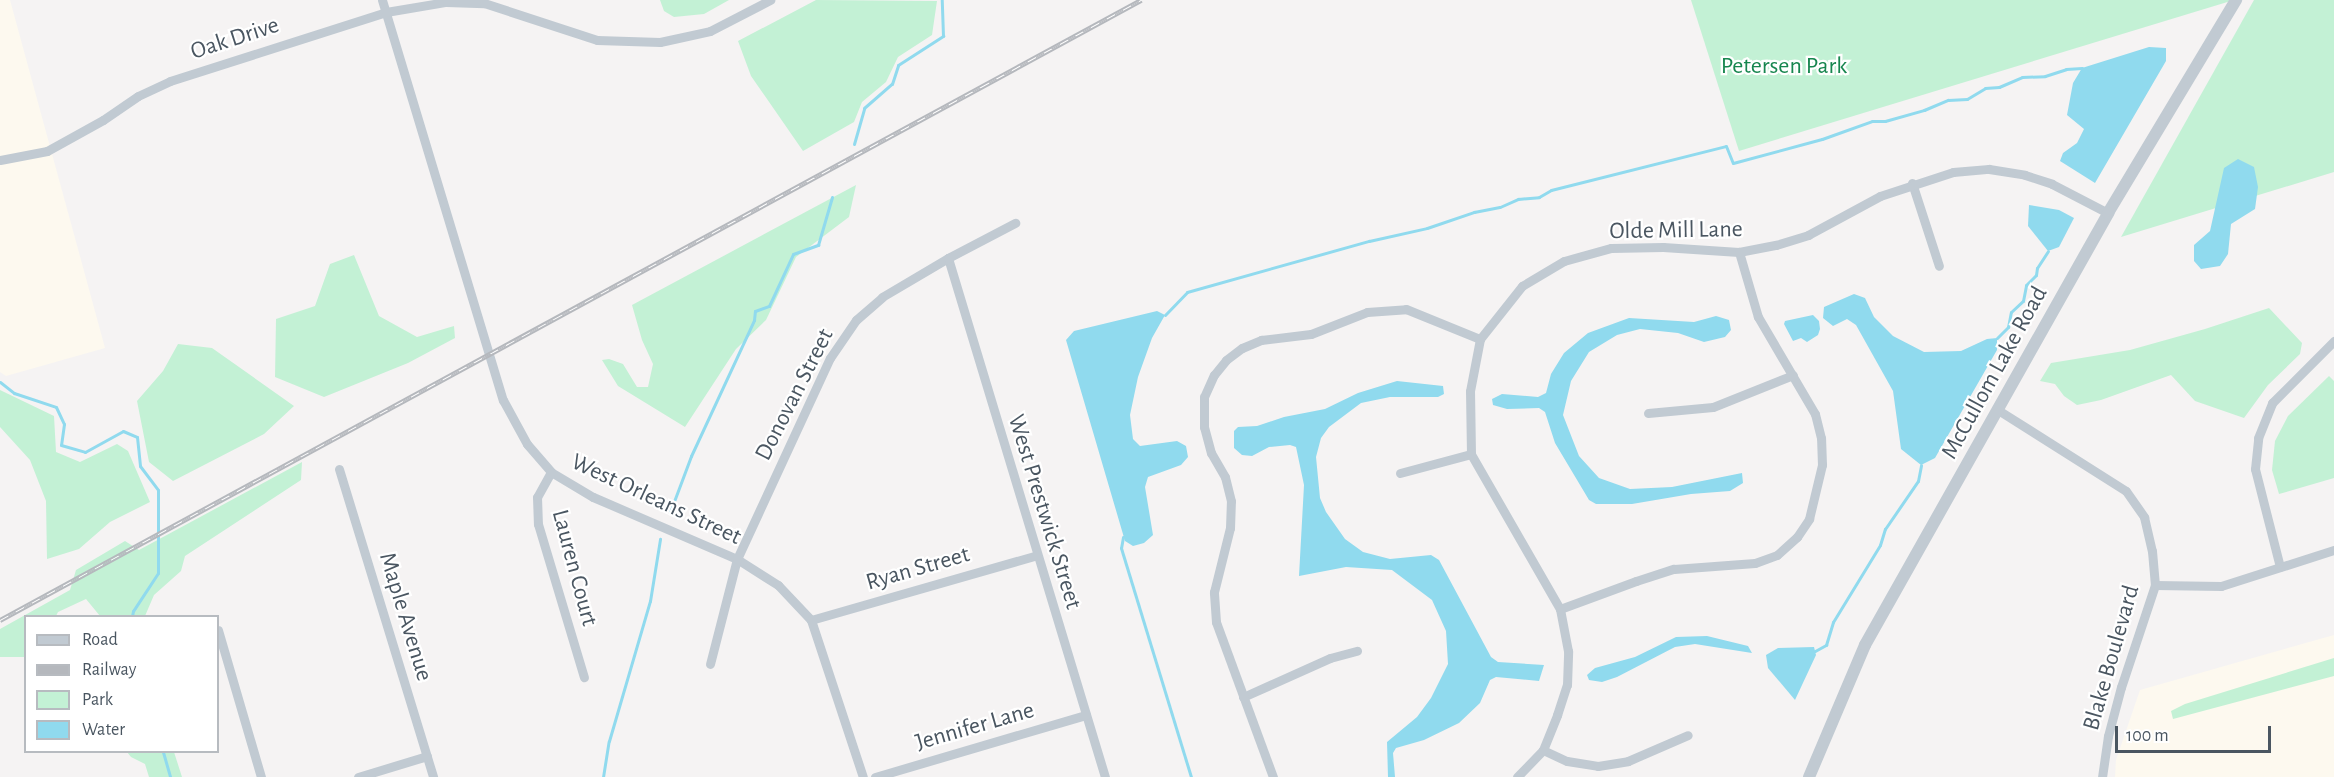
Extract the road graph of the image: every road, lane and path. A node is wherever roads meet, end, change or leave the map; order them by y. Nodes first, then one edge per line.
1 (382, 0) edge
2 (770, 0) edge
3 (2236, 0) edge
4 (386, 12) junction
5 (0, 160) edge
6 (1912, 183) junction
7 (2108, 213) junction
8 (1015, 223) dead end
9 (1739, 252) junction
10 (948, 258) junction
11 (1939, 266) dead end
12 (1480, 339) junction
13 (2334, 341) edge
14 (1793, 375) junction
15 (1998, 410) junction
16 (1648, 413) dead end
17 (1471, 454) junction
18 (339, 469) dead end
19 (551, 471) junction
20 (1400, 473) dead end
21 (2334, 550) edge
22 (1036, 555) junction
23 (737, 559) junction
24 (2280, 567) junction
25 (2155, 585) junction
26 (1560, 609) junction
27 (810, 620) junction
28 (219, 633) edge
29 (1357, 651) dead end
30 (711, 664) dead end
31 (584, 677) dead end
32 (1243, 697) junction
33 (1086, 715) junction
34 (1688, 735) dead end
35 (1543, 750) junction
36 (427, 756) junction
37 (261, 777) edge
38 (358, 777) edge
39 (433, 777) edge
40 (863, 777) edge
41 (874, 777) edge
42 (1105, 777) edge
43 (1273, 777) edge
44 (1517, 777) edge
45 (1809, 777) edge
46 (2102, 777) edge

1 - 4 street, West Orleans Street
2 - 4 street, Oak Drive
3 - 7 street, McCullom Lake Road
4 - 5 street, Oak Drive
4 - 19 street, West Orleans Street
6 - 7 street, Olde Mill Lane
6 - 9 street, Olde Mill Lane
6 - 11 street
7 - 15 street, McCullom Lake Road
8 - 10 street, Donovan Street
9 - 12 street, Olde Mill Lane
9 - 14 street
10 - 22 street, West Prestwick Street
10 - 23 street, Donovan Street
12 - 17 street, Olde Mill Lane
12 - 32 street
13 - 24 street
14 - 16 street
14 - 26 street
15 - 25 street, Blake Boulevard
15 - 45 street, McCullom Lake Road
17 - 20 street
17 - 26 street, Olde Mill Lane
18 - 36 street, Maple Avenue
19 - 23 street, West Orleans Street
19 - 31 street, Lauren Court
21 - 24 street
22 - 27 street, Ryan Street
22 - 33 street, West Prestwick Street
23 - 27 street, West Orleans Street
23 - 30 street, Donovan Street
24 - 25 street
25 - 46 street, Blake Boulevard
26 - 35 street, Olde Mill Lane
27 - 40 street, West Orleans Street
28 - 37 street
29 - 32 street
32 - 43 street
33 - 41 street, Jennifer Lane
33 - 42 street, West Prestwick Street
34 - 35 street
35 - 44 street, Olde Mill Lane
36 - 38 street
36 - 39 street, Maple Avenue

